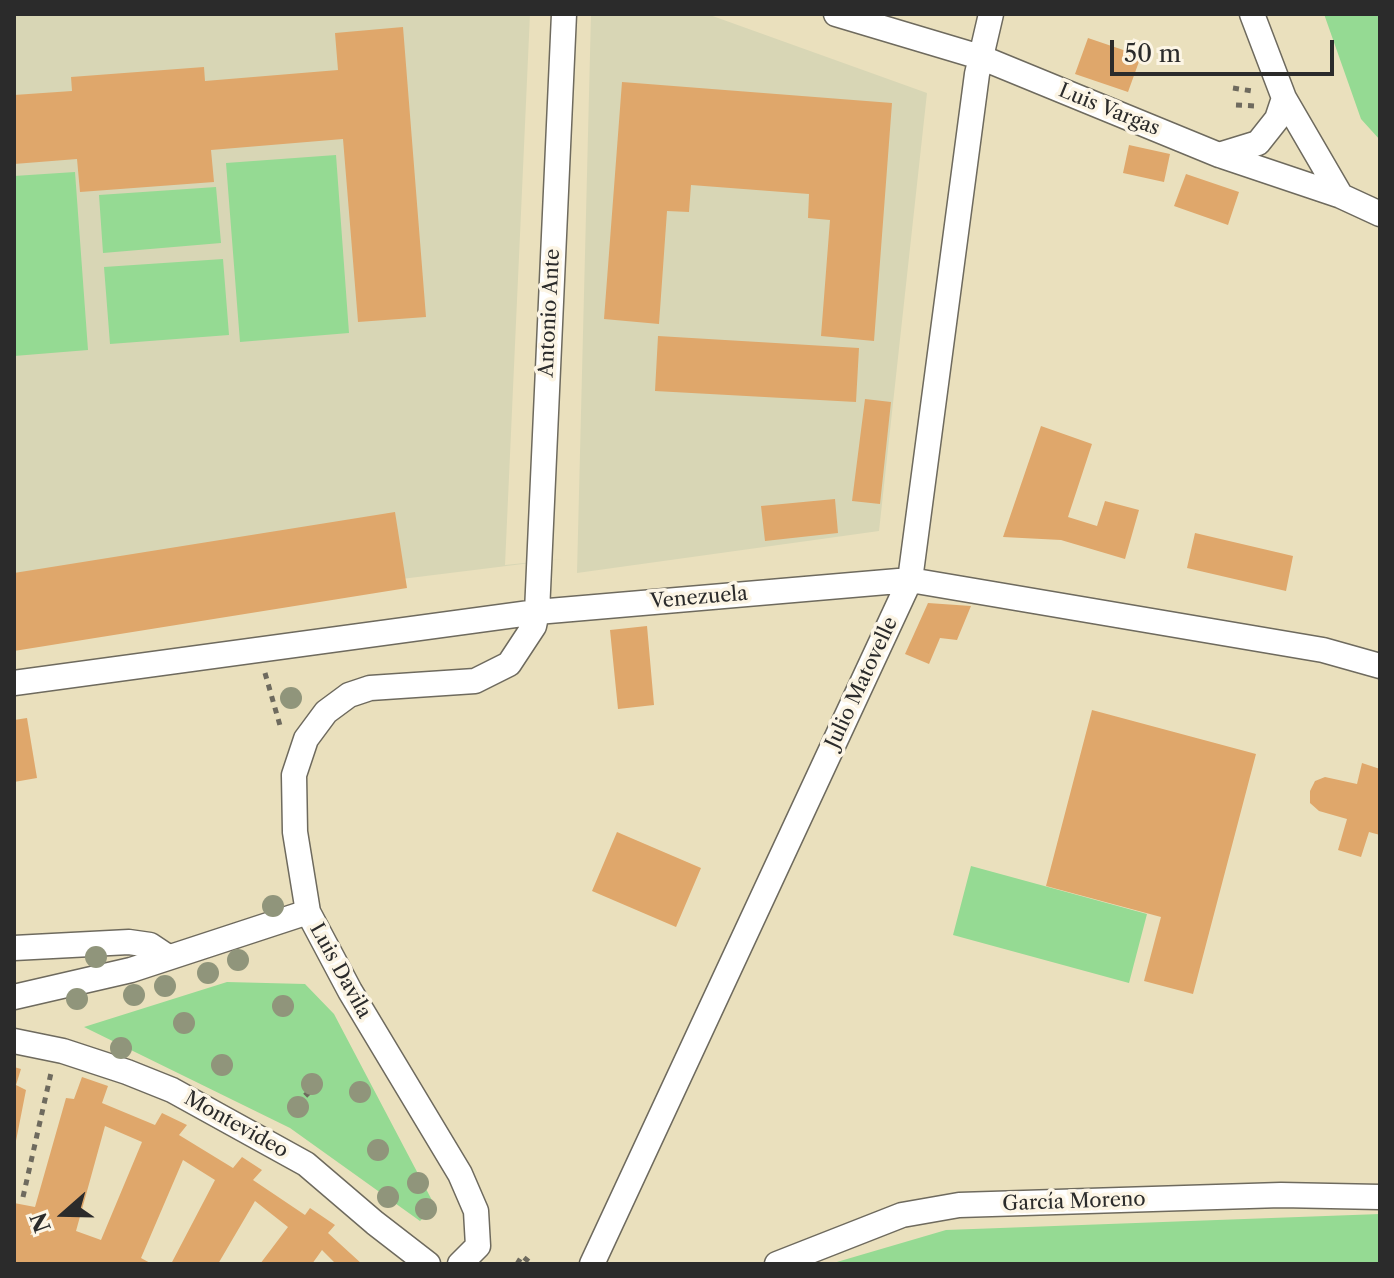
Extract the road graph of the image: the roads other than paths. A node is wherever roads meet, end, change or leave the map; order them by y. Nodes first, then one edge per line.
1 (564, 14) edge
2 (836, 14) edge
3 (991, 14) edge
4 (1252, 14) edge
5 (980, 57) junction
6 (1284, 98) junction
7 (1219, 155) junction
8 (1341, 196) junction
9 (1380, 214) edge
10 (910, 580) junction
11 (537, 612) junction
12 (1380, 666) edge
13 (14, 683) edge
14 (308, 912) junction
15 (14, 948) edge
16 (168, 957) junction
17 (14, 997) edge
18 (14, 1041) edge
19 (1380, 1197) edge
20 (428, 1264) edge
21 (460, 1264) edge
22 (592, 1264) edge
23 (777, 1264) edge

1 - 11 street, Antonio Ante
2 - 5 street, Luis Vargas
3 - 5 street, Julio Matovelle
4 - 6 street
5 - 7 street, Luis Vargas
5 - 10 street, Julio Matovelle
6 - 7 street
6 - 8 street
7 - 8 street, Luis Vargas
8 - 9 street, Luis Vargas
10 - 11 street, Venezuela
10 - 12 street, Venezuela
10 - 22 street, Julio Matovelle
11 - 13 street, Venezuela
11 - 14 street, Luis Davila
14 - 16 street
14 - 21 street, Luis Davila
15 - 16 street
16 - 17 street
18 - 20 street, Montevideo
19 - 23 street, García Moreno

